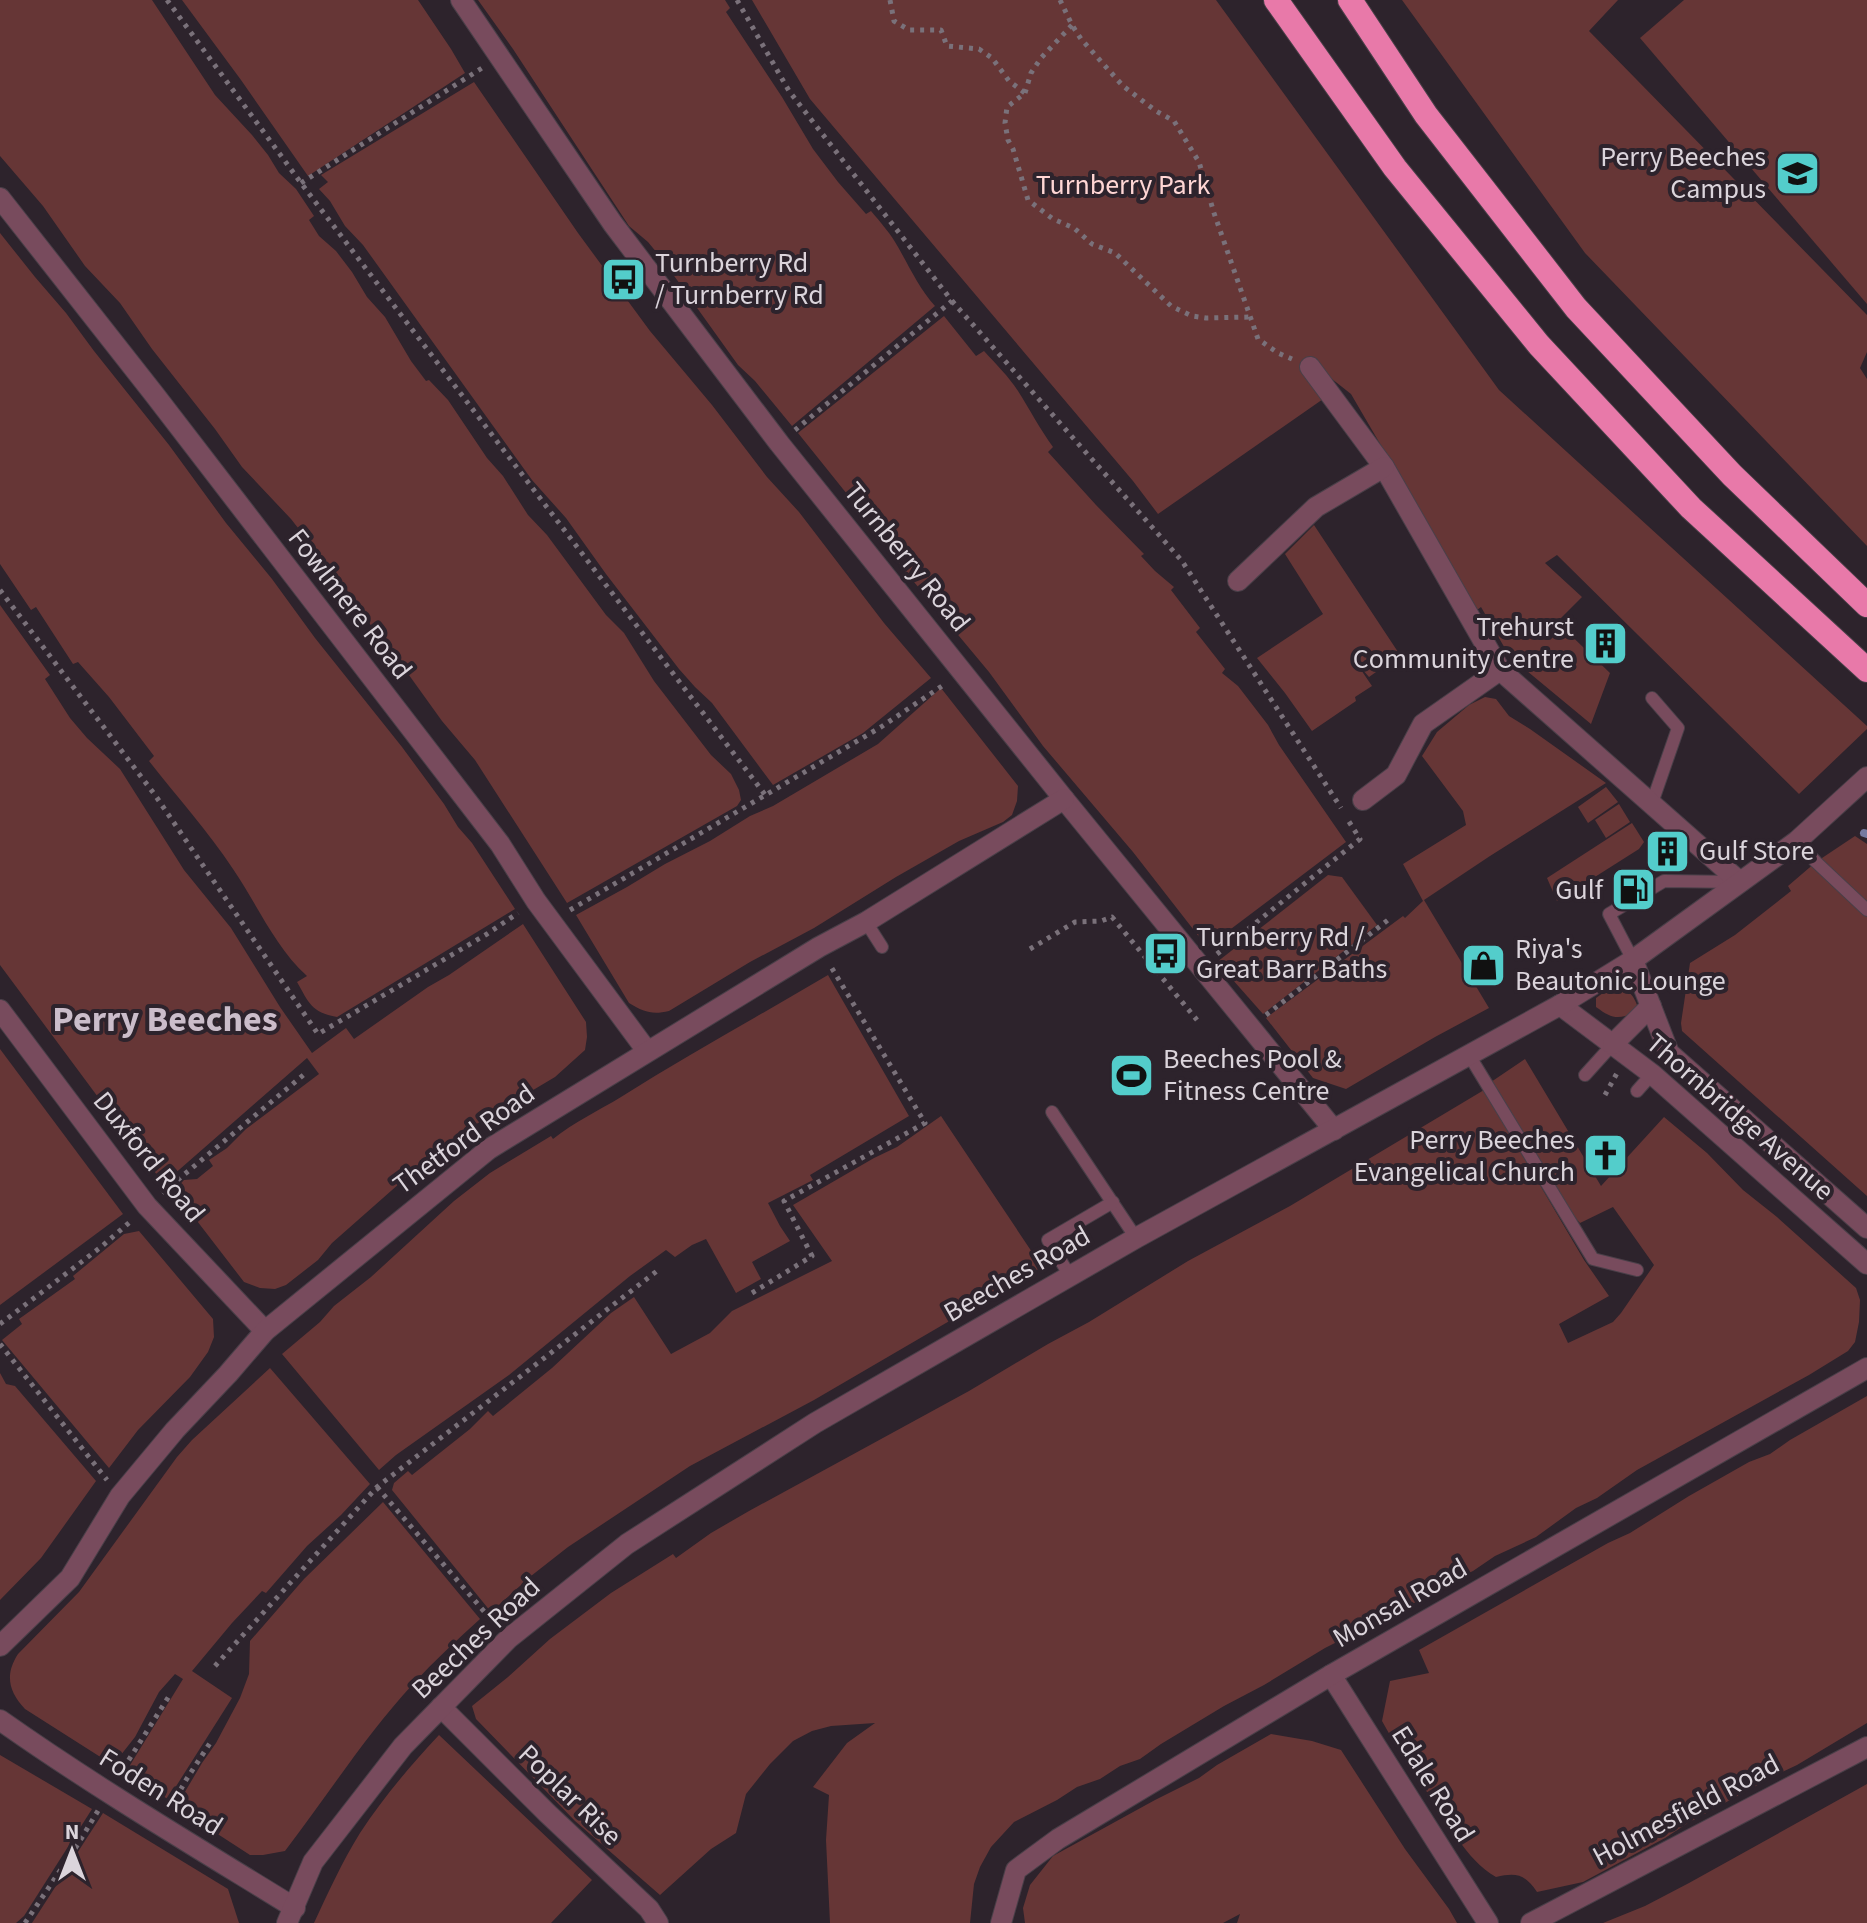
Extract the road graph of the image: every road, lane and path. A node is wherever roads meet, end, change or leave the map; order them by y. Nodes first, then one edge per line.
1 (167, 0) edge
2 (461, 0) edge
3 (737, 0) edge
4 (890, 0) edge
5 (1060, 0) edge
6 (1276, 0) edge
7 (1350, 0) edge
8 (1072, 25) junction
9 (500, 57) junction
10 (1025, 93) junction
11 (301, 183) junction
12 (0, 198) edge
13 (952, 301) junction
14 (1250, 317) junction
15 (1310, 367) joint
16 (779, 443) junction
17 (1384, 467) junction
18 (1238, 581) dead end
19 (0, 590) edge
20 (1867, 605) edge
21 (1861, 665) edge
22 (1500, 670) junction
23 (963, 671) junction
24 (1652, 698) dead end
25 (1867, 777) edge
26 (766, 796) junction
27 (1064, 799) junction
28 (1363, 800) dead end
29 (1652, 803) junction
30 (1797, 841) junction
31 (1740, 882) junction
32 (536, 901) junction
33 (1867, 910) edge
34 (1388, 920) dead end
35 (552, 922) junction
36 (866, 922) junction
37 (819, 947) junction
38 (882, 947) dead end
39 (1030, 949) dead end
40 (1633, 960) junction
41 (1200, 967) junction
42 (1560, 1005) junction
43 (1651, 1006) junction
44 (0, 1010) edge
45 (1197, 1020) dead end
46 (1251, 1026) junction
47 (1613, 1044) junction
48 (647, 1051) junction
49 (1469, 1055) junction
50 (307, 1072) dead end
51 (1652, 1074) junction
52 (1585, 1075) dead end
53 (1637, 1091) dead end
54 (1052, 1112) dead end
55 (1334, 1130) junction
56 (1113, 1202) junction
57 (147, 1206) junction
58 (1867, 1228) edge
59 (1136, 1238) junction
60 (1867, 1264) edge
61 (1637, 1270) dead end
62 (657, 1271) dead end
63 (1070, 1276) junction
64 (752, 1293) dead end
65 (0, 1324) edge
66 (265, 1331) junction
67 (0, 1344) edge
68 (1867, 1368) edge
69 (377, 1487) junction
70 (120, 1496) junction
71 (508, 1639) junction
72 (0, 1646) edge
73 (215, 1666) dead end
74 (1331, 1675) junction
75 (441, 1707) junction
76 (0, 1720) edge
77 (212, 1740) dead end
78 (1867, 1747) edge
79 (162, 1826) junction
80 (291, 1915) edge
81 (658, 1923) edge
82 (1001, 1923) edge
83 (1488, 1923) edge
84 (1531, 1923) edge

1 - 11 path
2 - 9 street, Turnberry Road
3 - 13 path
4 - 10 path
5 - 8 path
6 - 21 highway
7 - 20 highway
8 - 10 path
8 - 14 path
9 - 11 path
9 - 16 street, Turnberry Road
10 - 14 path
11 - 26 path
12 - 32 street, Fowlmere Road
13 - 16 path
13 - 41 path
14 - 15 path
15 - 17 street
16 - 23 street, Turnberry Road
17 - 18 street
17 - 22 street
19 - 32 path
22 - 28 street
22 - 29 street
23 - 26 path
23 - 27 street, Turnberry Road
24 - 29 lane
25 - 30 street, Beeches Road
26 - 35 path
27 - 36 street, Thetford Road
27 - 41 street, Turnberry Road
29 - 31 street
30 - 31 street, Beeches Road
30 - 33 lane
31 - 40 street, Beeches Road
31 - 40 lane
32 - 35 street, Fowlmere Road
34 - 46 path
35 - 48 street, Fowlmere Road
36 - 37 street, Thetford Road
36 - 38 lane
37 - 48 street, Thetford Road
37 - 64 path
39 - 45 path
40 - 42 street, Beeches Road
40 - 43 street, Thornbridge Avenue
41 - 46 street, Turnberry Road
42 - 47 street, Thornbridge Avenue
42 - 49 street, Beeches Road
43 - 47 street, Thornbridge Avenue
43 - 58 street, Thornbridge Avenue
44 - 57 street, Duxford Road
46 - 55 street, Turnberry Road
47 - 51 street, Thornbridge Avenue
47 - 52 lane
48 - 66 street, Thetford Road
49 - 55 street, Beeches Road
49 - 61 lane
50 - 57 path
51 - 53 lane
51 - 60 street, Thornbridge Avenue
54 - 56 lane
55 - 59 street, Beeches Road
56 - 59 lane
56 - 63 lane
57 - 65 path
57 - 66 street, Duxford Road
59 - 63 street, Beeches Road
62 - 69 path
63 - 71 street, Beeches Road
66 - 70 street, Thetford Road
67 - 70 path
68 - 74 street, Monsal Road
69 - 71 path
69 - 73 path
70 - 72 street, Thetford Road
71 - 75 street, Beeches Road
74 - 82 street, Monsal Road
74 - 83 street, Edale Road
75 - 80 street, Beeches Road
75 - 81 street, Poplar Rise
76 - 79 street, Foden Road
77 - 79 path
78 - 84 street, Holmesfield Road
79 - 80 street, Foden Road

